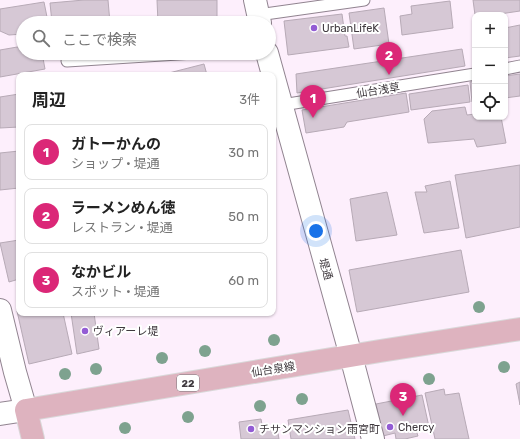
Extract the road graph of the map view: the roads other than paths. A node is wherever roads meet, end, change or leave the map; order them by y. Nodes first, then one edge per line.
1 (364, 0) edge
2 (258, 13) edge
3 (83, 60) edge
4 (269, 60) edge
5 (67, 61) dead end
6 (520, 66) edge
7 (508, 68) edge
8 (272, 72) edge
9 (472, 74) edge
10 (276, 85) edge
11 (282, 106) junction
12 (0, 310) edge
13 (520, 329) edge
14 (351, 356) junction
15 (26, 410) junction
16 (0, 414) edge
17 (33, 439) edge
18 (373, 439) edge

1 - 2 lane
3 - 5 lane
4 - 8 street, 堤通
6 - 7 lane
9 - 11 lane, 仙台浅草
10 - 11 street, 堤通
11 - 14 street, 堤通
12 - 15 street
13 - 14 main road, 仙台泉線 / 22
14 - 15 main road, 仙台泉線 / 22
14 - 18 street, 堤通
15 - 16 street
15 - 17 main road

